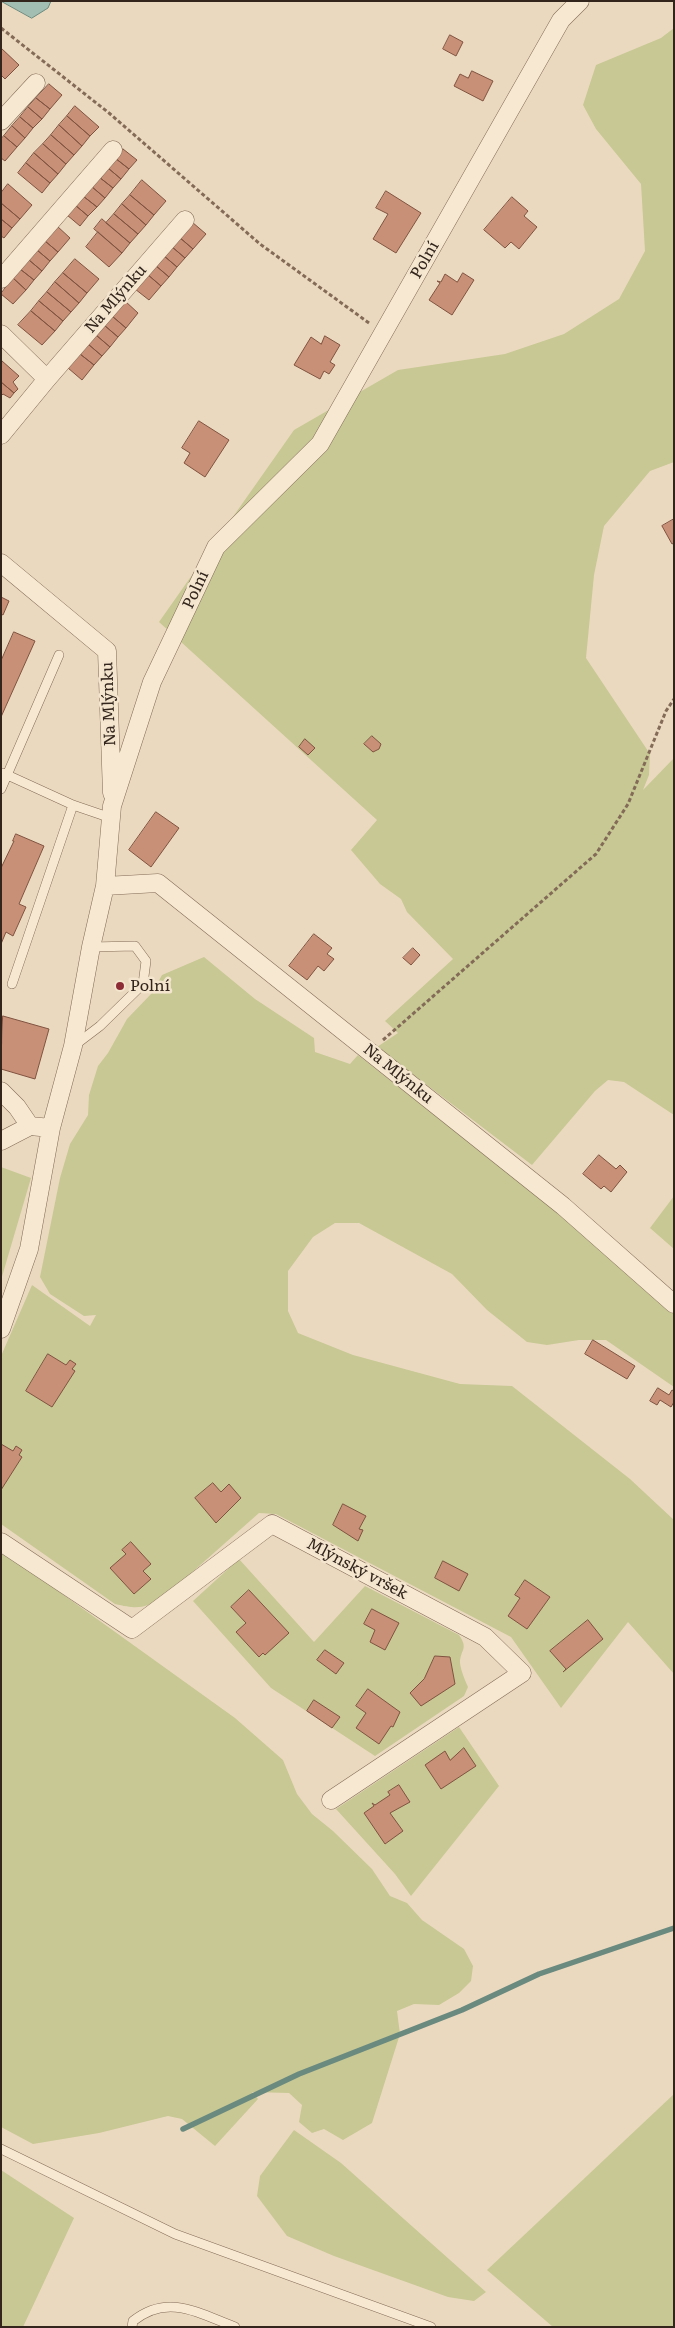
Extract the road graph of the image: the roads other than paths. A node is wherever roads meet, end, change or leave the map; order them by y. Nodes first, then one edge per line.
1 (580, 1) edge
2 (36, 83) dead end
3 (1, 121) edge
4 (113, 150) dead end
5 (185, 220) dead end
6 (1, 279) edge
7 (1, 334) edge
8 (47, 379) junction
9 (1, 435) edge
10 (1, 563) edge
11 (59, 655) dead end
12 (4, 774) edge
13 (1, 788) edge
14 (73, 805) junction
15 (112, 812) junction
16 (105, 886) junction
17 (91, 947) junction
18 (12, 984) dead end
19 (73, 1046) junction
20 (1, 1091) edge
21 (30, 1126) junction
22 (51, 1128) junction
23 (1, 1141) edge
24 (674, 1304) edge
25 (1, 1328) edge
26 (1, 1542) edge
27 (331, 1800) dead end
28 (1, 2149) edge
29 (132, 2327) edge
30 (235, 2327) edge
31 (431, 2327) edge

1 - 15 street, Polní
2 - 3 street
4 - 6 street
5 - 8 street, Na Mlýnku
7 - 8 street
8 - 9 street, Na Mlýnku
10 - 15 street, Na Mlýnku
11 - 12 lane
12 - 13 lane
12 - 14 lane
14 - 15 lane
14 - 18 lane
15 - 16 street, Polní
16 - 17 street, Polní
16 - 24 street, Na Mlýnku
17 - 19 street, Polní
17 - 19 lane
19 - 22 street, Polní
20 - 21 street
21 - 22 street
21 - 23 street
22 - 25 street, Polní
26 - 27 street, Mlýnský vršek
28 - 31 lane
29 - 30 lane

